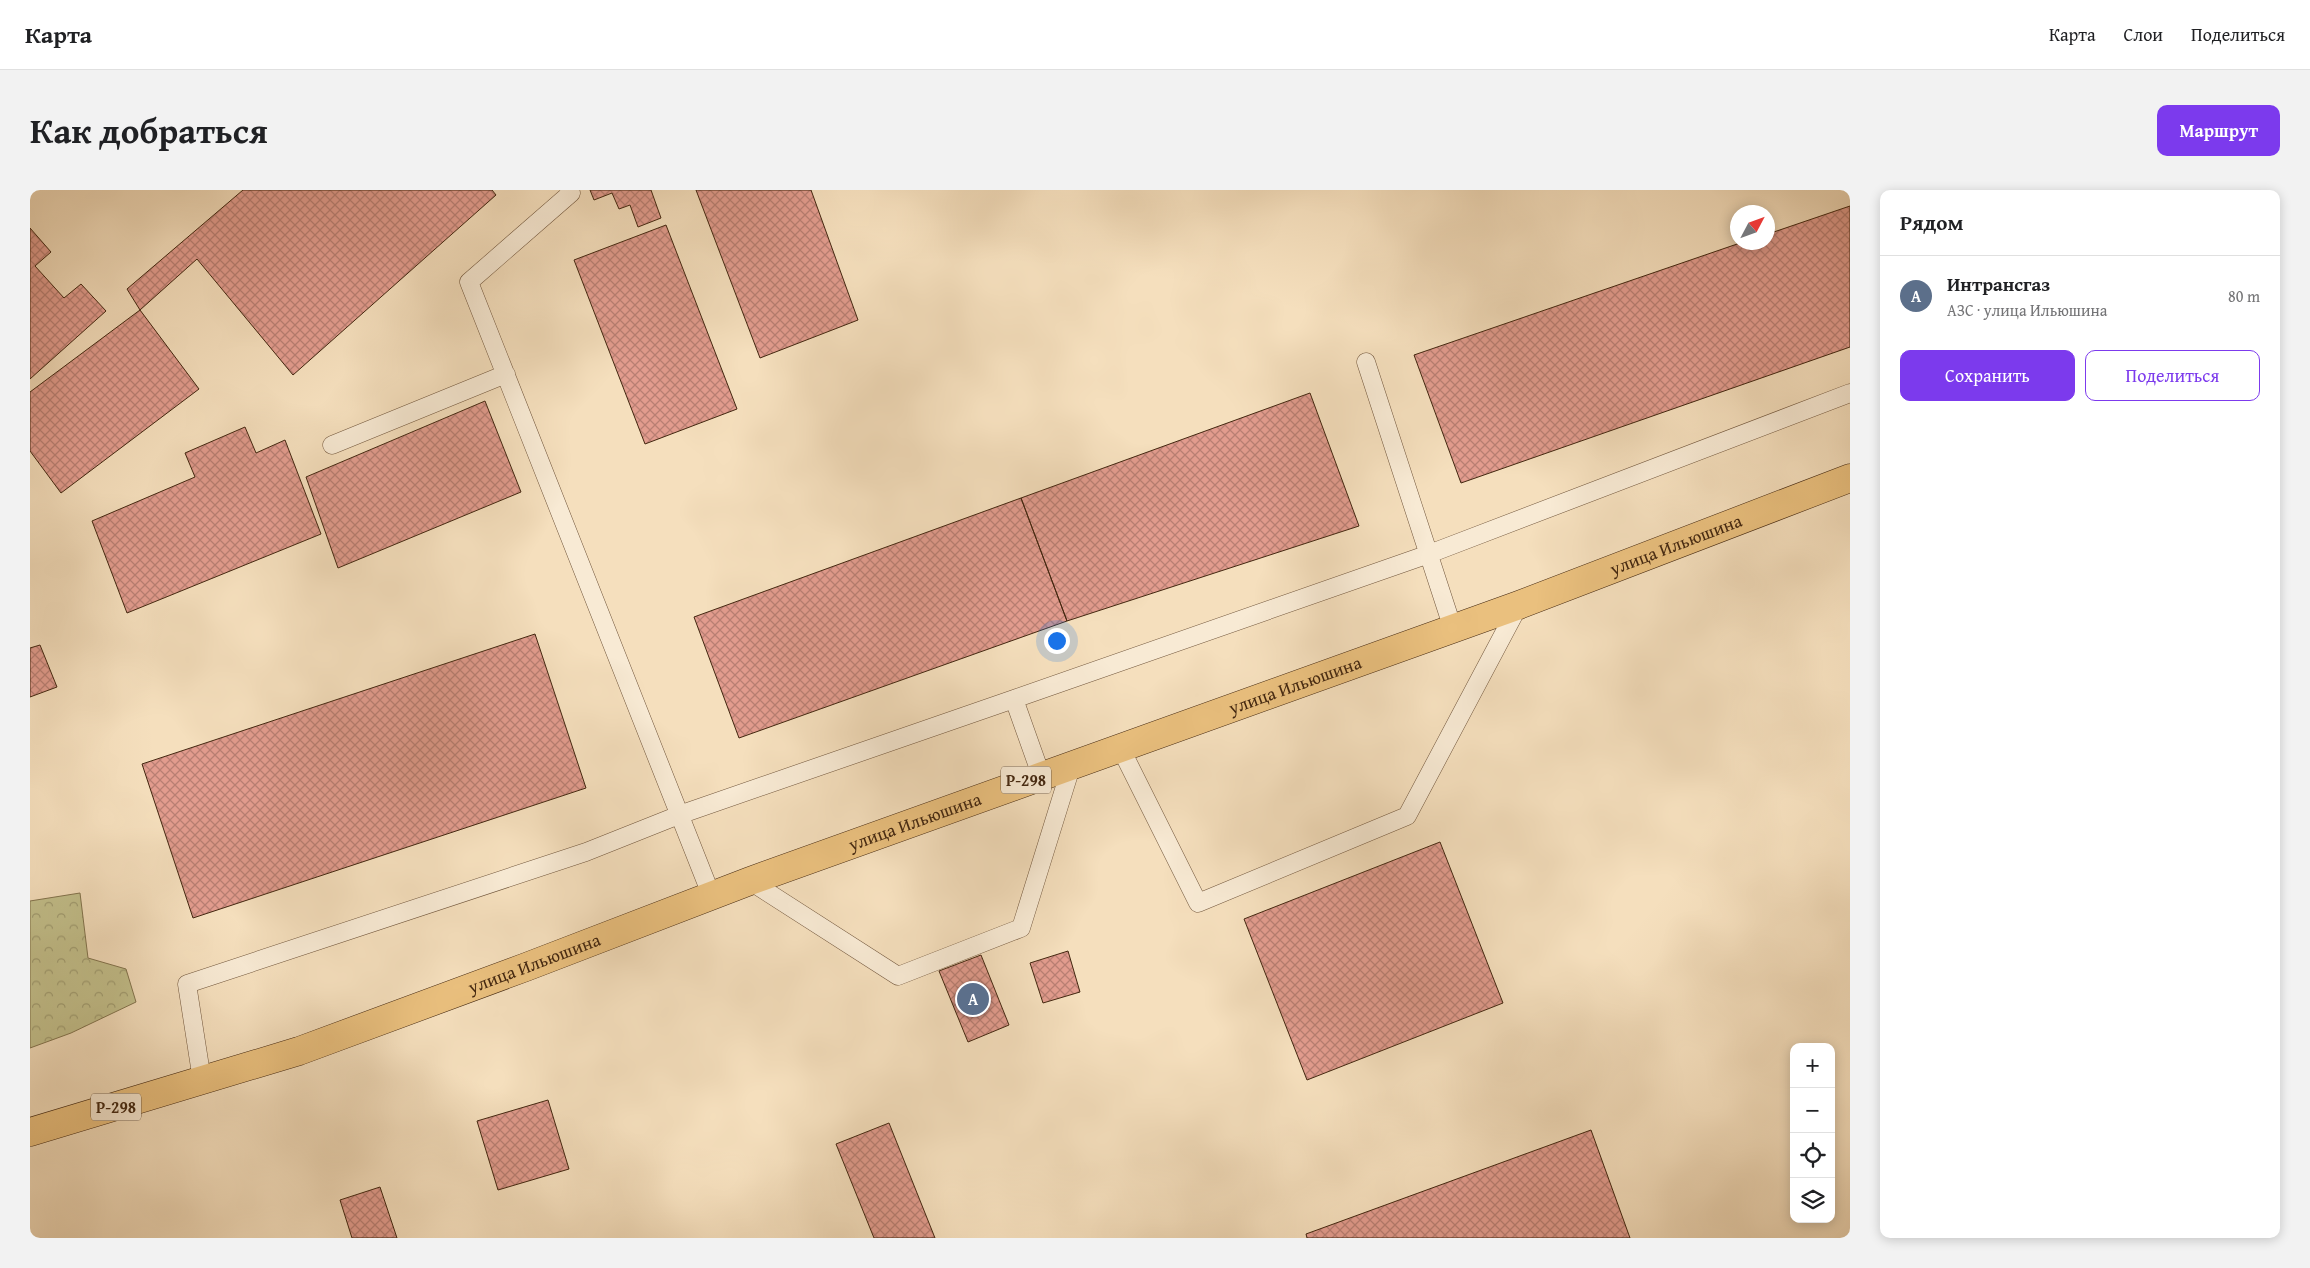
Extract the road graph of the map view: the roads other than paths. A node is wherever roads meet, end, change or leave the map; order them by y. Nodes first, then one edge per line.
1 (569, 190) edge
2 (1366, 362) dead end
3 (506, 374) junction
4 (1850, 393) edge
5 (332, 445) dead end
6 (1850, 478) edge
7 (1428, 554) junction
8 (1519, 605) junction
9 (1453, 629) junction
10 (1014, 699) junction
11 (1120, 747) junction
12 (1072, 764) junction
13 (1041, 775) junction
14 (679, 815) junction
15 (750, 881) junction
16 (712, 897) junction
17 (202, 1080) junction
18 (30, 1132) edge

1 - 3 lane
2 - 7 lane
3 - 5 lane
3 - 14 lane
4 - 7 lane
6 - 8 highway, улица Ильюшина / Р-298
7 - 9 lane
7 - 10 lane
8 - 9 highway, улица Ильюшина / Р-298
8 - 11 lane
9 - 11 highway, улица Ильюшина / Р-298
10 - 13 lane
10 - 14 lane
11 - 12 highway, улица Ильюшина / Р-298
12 - 13 highway, улица Ильюшина / Р-298
12 - 15 lane
13 - 15 highway, улица Ильюшина / Р-298
14 - 16 lane
14 - 17 lane
15 - 16 highway, улица Ильюшина / Р-298
16 - 17 highway, улица Ильюшина / Р-298
17 - 18 highway, улица Ильюшина / Р-298

